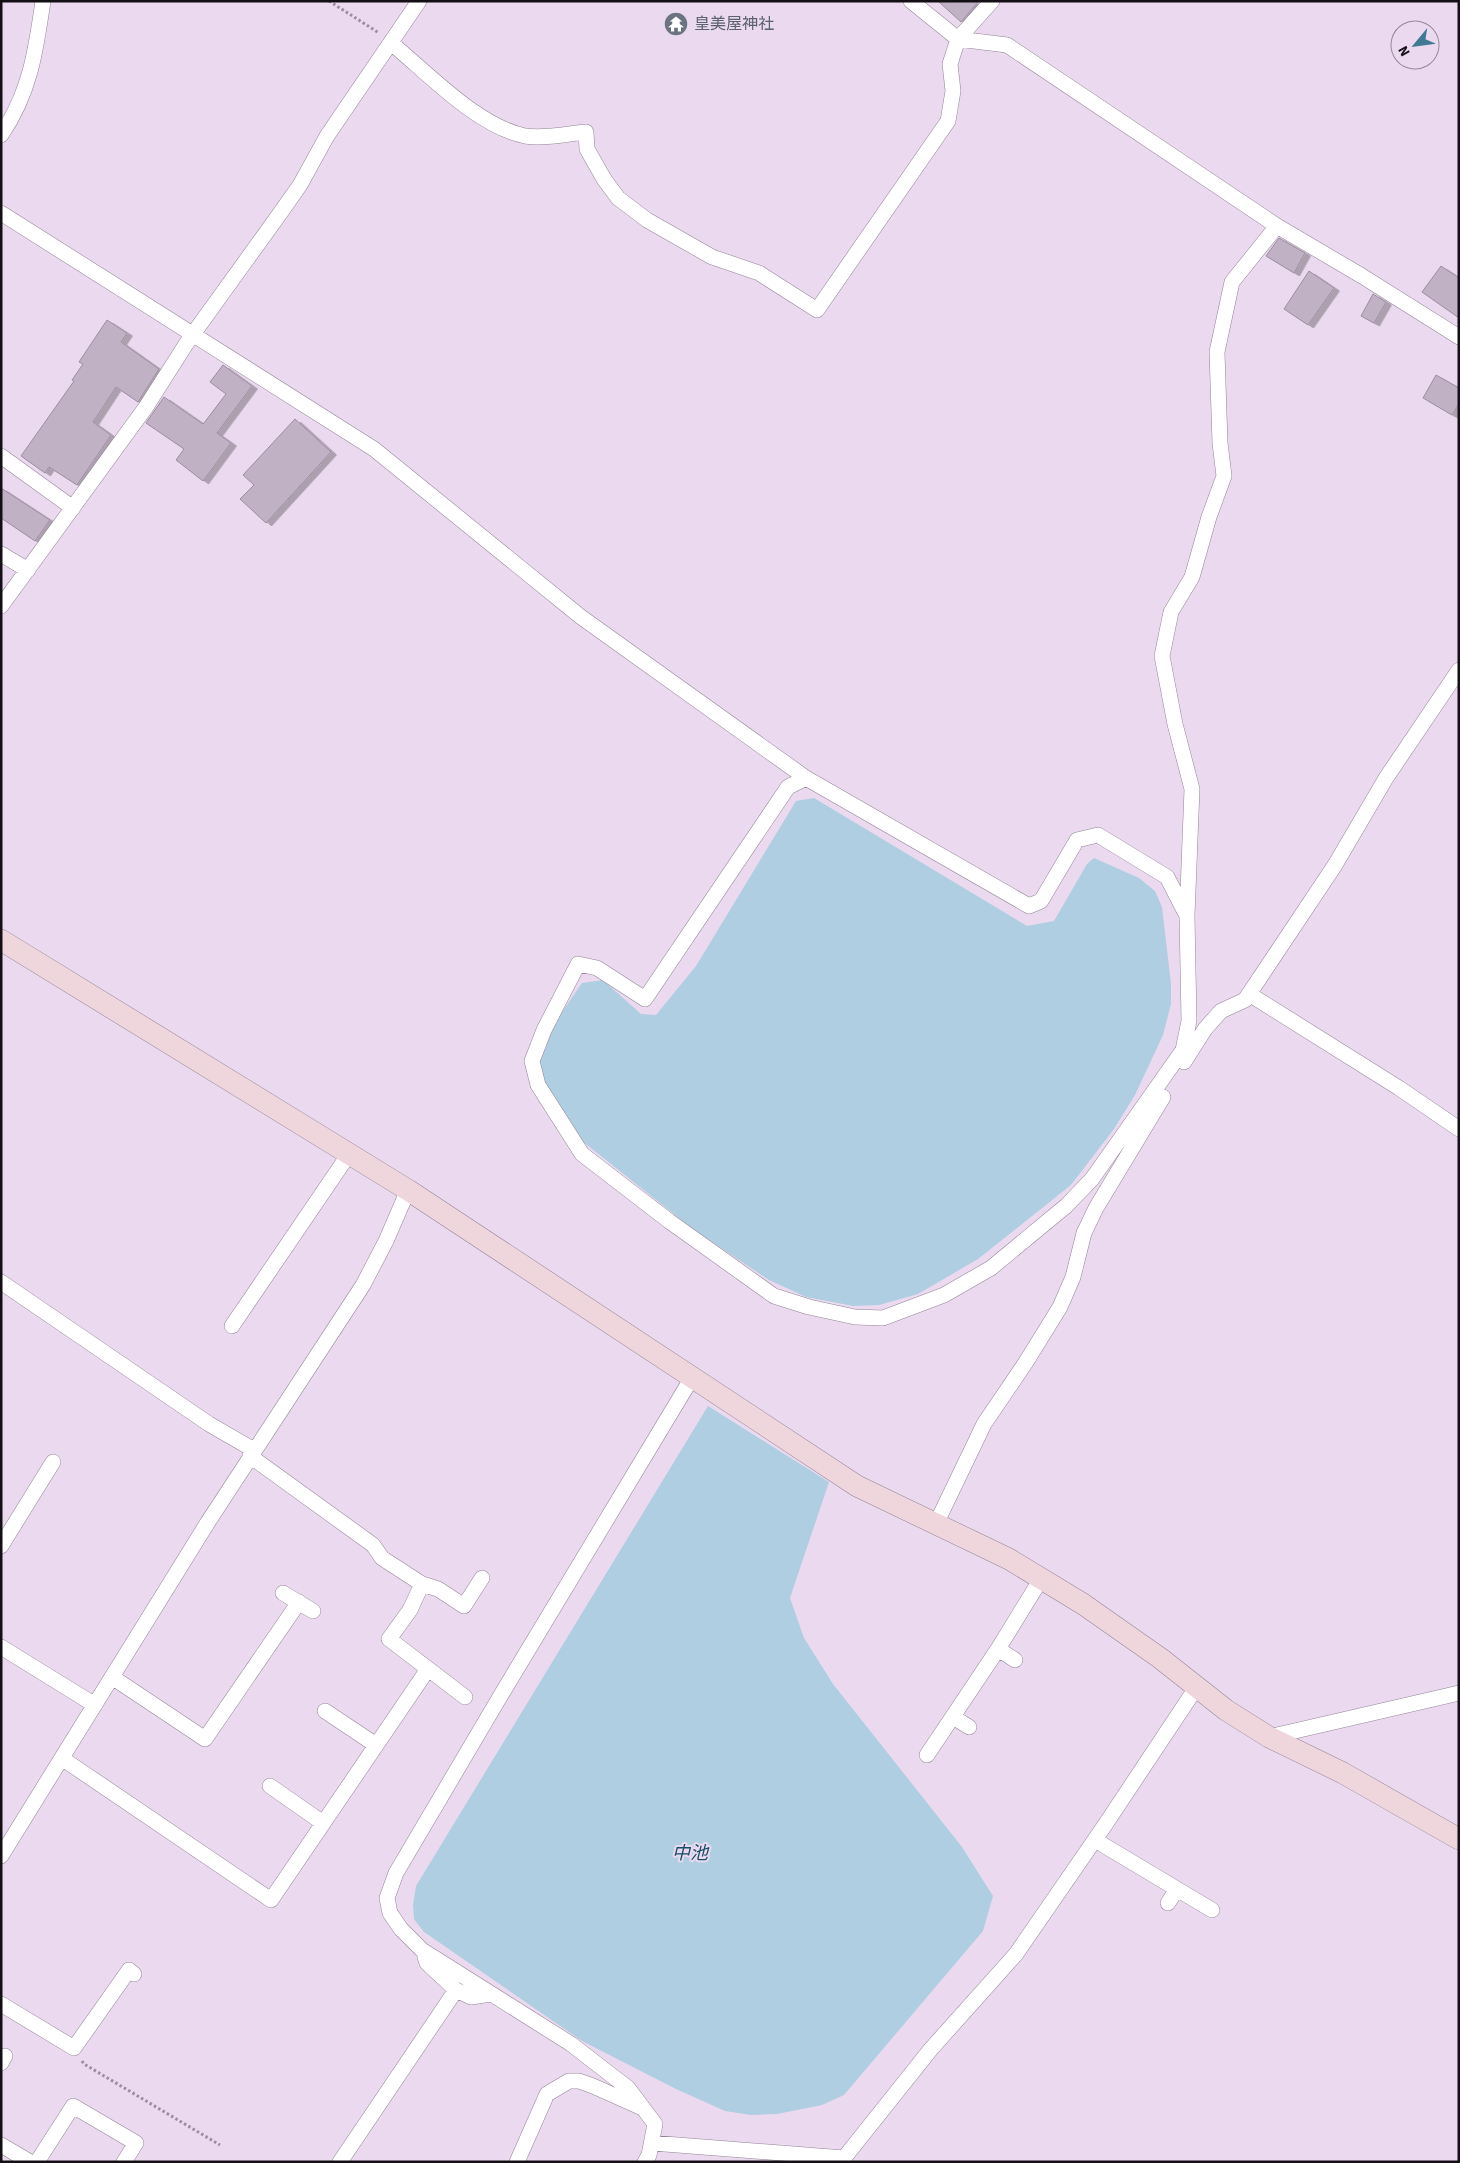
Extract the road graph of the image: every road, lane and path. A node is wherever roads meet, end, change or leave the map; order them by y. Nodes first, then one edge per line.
1 (43, 1) edge
2 (329, 1) edge
3 (419, 1) edge
4 (911, 1) edge
5 (992, 1) edge
6 (958, 39) junction
7 (392, 43) junction
8 (1, 135) edge
9 (1, 213) edge
10 (1277, 226) junction
11 (193, 335) junction
12 (1459, 337) edge
13 (1, 456) edge
14 (73, 508) junction
15 (1, 554) edge
16 (28, 570) junction
17 (1, 606) edge
18 (1459, 670) edge
19 (806, 778) junction
20 (1187, 916) junction
21 (1, 940) edge
22 (1249, 994) junction
23 (1459, 1129) edge
24 (349, 1154) junction
25 (408, 1190) junction
26 (1, 1282) edge
27 (232, 1326) dead end
28 (693, 1376) junction
29 (252, 1453) junction
30 (54, 1462) dead end
31 (936, 1524) junction
32 (1, 1546) edge
33 (482, 1578) dead end
34 (1041, 1579) junction
35 (422, 1584) junction
36 (283, 1592) dead end
37 (298, 1602) junction
38 (313, 1611) dead end
39 (1, 1647) edge
40 (998, 1649) junction
41 (1015, 1660) dead end
42 (428, 1669) junction
43 (112, 1677) junction
44 (1196, 1688) junction
45 (1459, 1693) edge
46 (465, 1697) dead end
47 (95, 1705) junction
48 (326, 1711) dead end
49 (953, 1716) junction
50 (969, 1727) dead end
51 (1269, 1737) junction
52 (376, 1745) junction
53 (927, 1755) dead end
54 (63, 1759) junction
55 (270, 1786) dead end
56 (323, 1823) junction
57 (1459, 1839) edge
58 (1095, 1840) junction
59 (1, 1856) edge
60 (1177, 1889) junction
61 (1168, 1903) dead end
62 (1212, 1910) dead end
63 (422, 1950) junction
64 (134, 1974) dead end
65 (456, 1990) junction
66 (491, 1994) junction
67 (1, 2004) edge
68 (74, 2048) junction
69 (643, 2108) junction
70 (652, 2143) junction
71 (1, 2145) edge
72 (220, 2145) dead end
73 (834, 2159) edge
74 (30, 2162) edge
75 (36, 2162) edge
76 (124, 2162) edge
77 (340, 2162) edge
78 (517, 2162) edge
79 (646, 2162) edge

1 - 8 street
2 - 7 path
3 - 7 street
4 - 6 street
5 - 6 street
6 - 7 street
6 - 10 street
7 - 11 street
9 - 11 street
10 - 12 street
10 - 20 street
11 - 14 street
11 - 19 street
13 - 14 street
14 - 16 street
15 - 16 street
16 - 17 street
18 - 22 street
19 - 20 street
19 - 20 street
21 - 24 street
22 - 23 street
22 - 31 street
24 - 25 street
24 - 27 street
25 - 28 street
25 - 29 street
26 - 29 street
28 - 31 street
28 - 63 street
29 - 35 street
29 - 43 street
30 - 32 street
31 - 34 street
33 - 35 street
34 - 40 street
34 - 44 street
35 - 42 street
36 - 37 street
37 - 38 street
37 - 43 street
39 - 47 street
40 - 41 street
40 - 49 street
42 - 46 street
42 - 52 street
43 - 47 street
44 - 51 street
44 - 58 street
45 - 51 street
47 - 54 street
48 - 52 street
49 - 50 street
49 - 53 street
51 - 57 street
52 - 56 street
54 - 56 street
54 - 59 street
55 - 56 street
58 - 60 street
58 - 73 street
60 - 61 street
60 - 62 street
63 - 65 street
63 - 66 street
64 - 68 street
65 - 66 street
65 - 77 street
66 - 69 street
67 - 68 street
68 - 72 path
69 - 70 street
69 - 78 street
70 - 73 street
70 - 79 street
71 - 74 street
75 - 76 street

